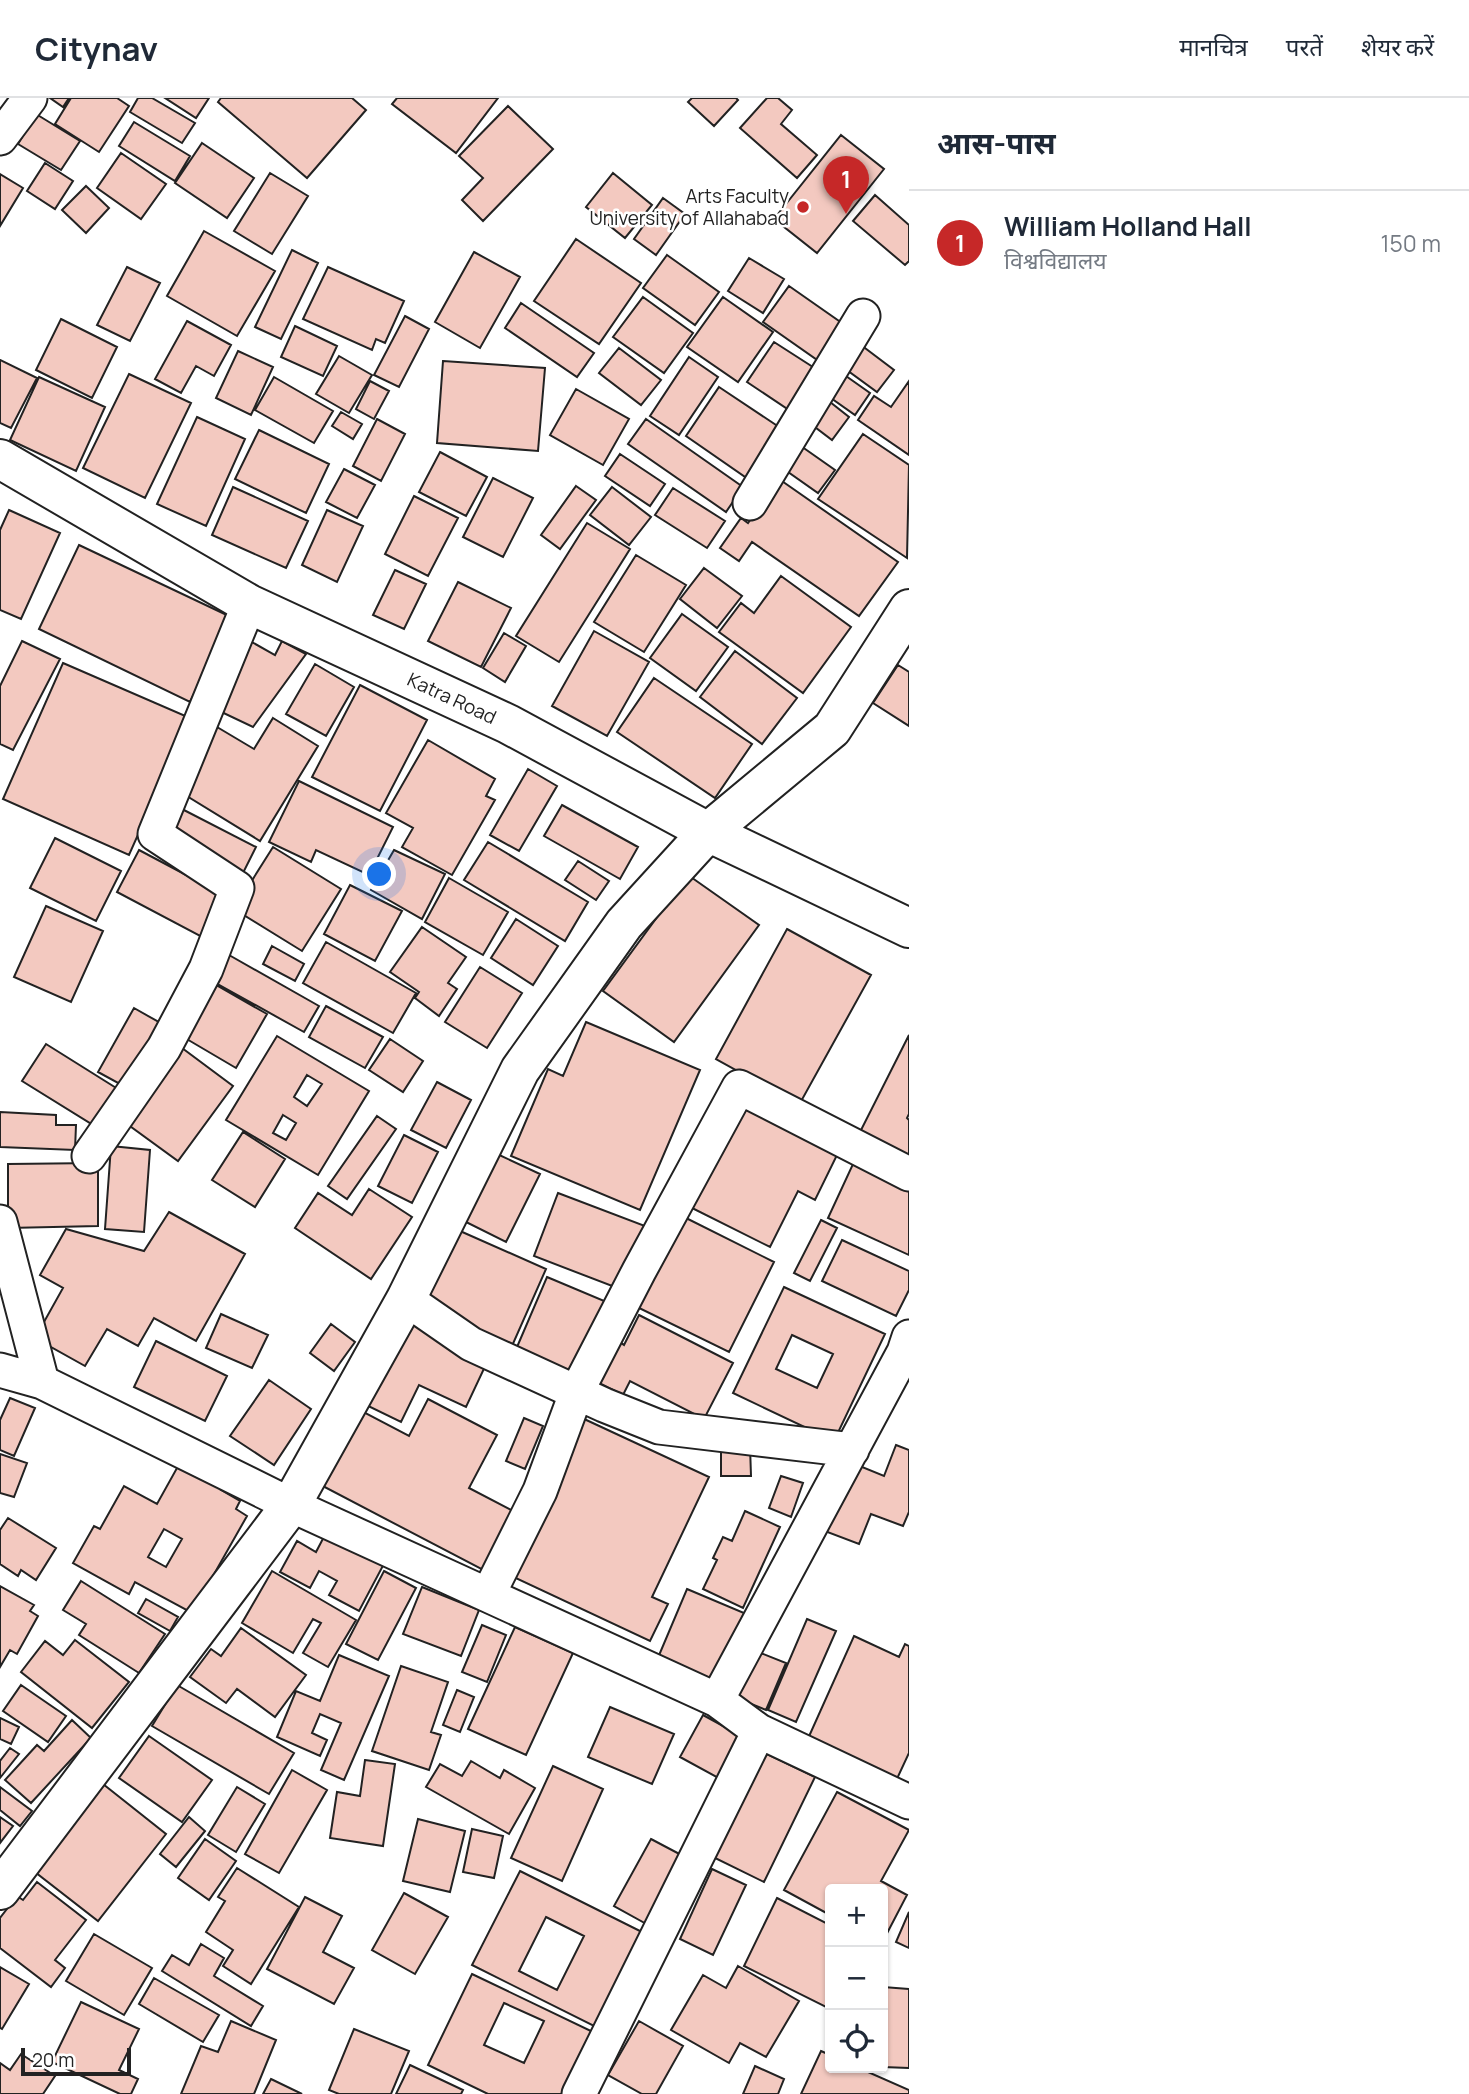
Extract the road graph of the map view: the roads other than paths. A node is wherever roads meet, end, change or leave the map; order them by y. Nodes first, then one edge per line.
1 (30, 98) edge
2 (0, 138) edge
3 (863, 316) dead end
4 (0, 459) edge
5 (750, 502) dead end
6 (249, 604) junction
7 (909, 608) edge
8 (708, 831) junction
9 (909, 928) edge
10 (89, 1156) dead end
11 (909, 1174) edge
12 (0, 1222) edge
13 (406, 1299) junction
14 (907, 1348) edge
15 (0, 1370) edge
16 (42, 1382) junction
17 (577, 1391) junction
18 (852, 1450) junction
19 (291, 1505) junction
20 (488, 1595) junction
21 (717, 1700) junction
22 (759, 1731) junction
23 (909, 1802) edge
24 (0, 1891) edge
25 (579, 2094) edge

1 - 2 street
3 - 5 street
4 - 6 street, Katra Road
6 - 8 street, Katra Road
6 - 10 street
7 - 8 street
8 - 9 street, Katra Road
8 - 13 street
11 - 17 street
12 - 16 street
13 - 17 street
13 - 19 street
14 - 18 street
15 - 16 street
16 - 19 street
17 - 18 street
17 - 20 street
18 - 21 street
19 - 20 street
19 - 24 street
20 - 21 street
21 - 22 street
22 - 23 street
22 - 25 street

